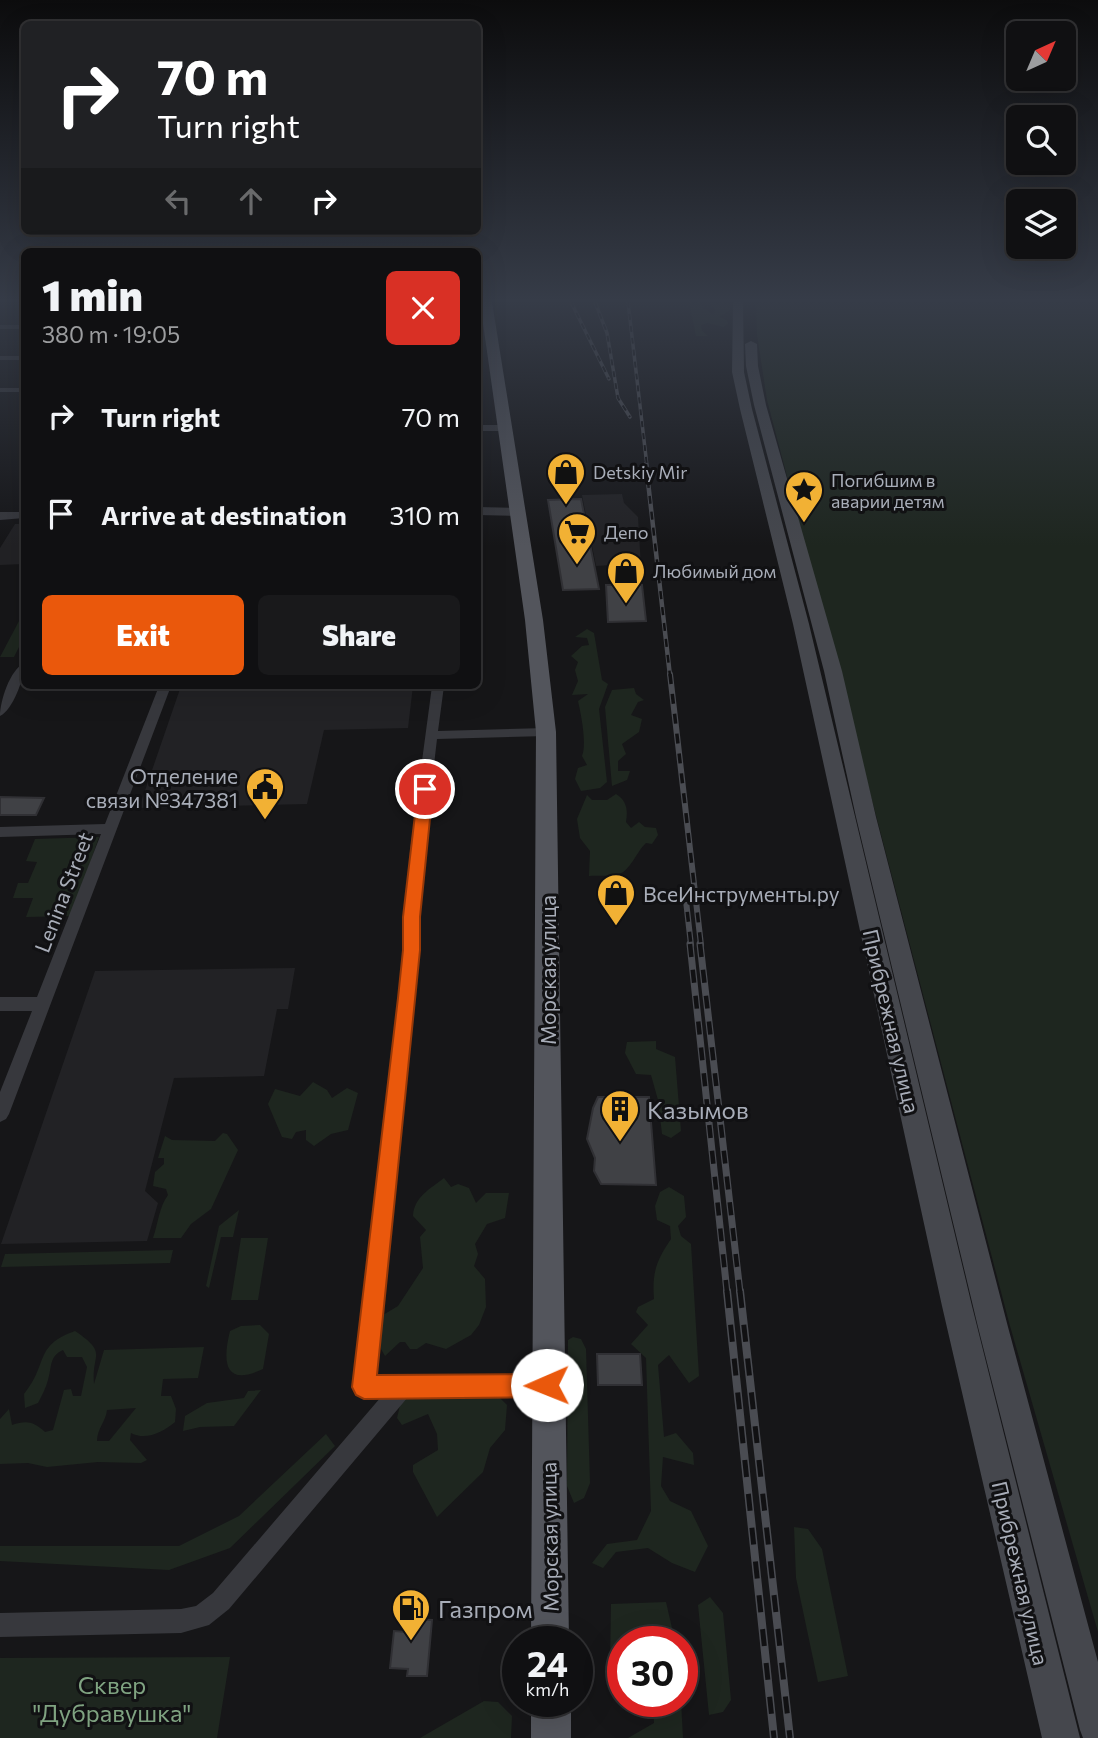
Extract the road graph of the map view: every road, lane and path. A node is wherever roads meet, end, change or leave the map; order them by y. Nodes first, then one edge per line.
1 (498, 383) edge
2 (740, 383) edge
3 (756, 383) edge
4 (0, 390) edge
5 (21, 390) edge
6 (481, 428) edge
7 (505, 428) junction
8 (481, 511) edge
9 (516, 512) junction
10 (21, 515) edge
11 (0, 516) edge
12 (21, 673) edge
13 (164, 689) edge
14 (438, 689) edge
15 (0, 712) edge
16 (545, 732) junction
17 (432, 735) junction
18 (110, 829) junction
19 (0, 832) edge
20 (0, 1004) edge
21 (42, 1004) junction
22 (0, 1114) edge
23 (547, 1385) junction
24 (403, 1387) junction
25 (0, 1625) edge
26 (550, 1626) edge
27 (551, 1717) edge
28 (1098, 1730) edge
29 (551, 1738) edge
30 (1061, 1738) edge

1 - 7 main road, Морская улица
2 - 30 main road, Прибрежная улица
3 - 28 main road, Прибрежная улица
4 - 5 street
6 - 7 street
7 - 9 main road, Морская улица
8 - 9 street
9 - 16 main road, Морская улица
10 - 11 street
12 - 15 street
13 - 18 street, Lenina Street
14 - 17 street
16 - 17 street
16 - 23 main road, Морская улица
17 - 24 street
18 - 19 street
18 - 21 street, Lenina Street
20 - 21 street
21 - 22 street, Lenina Street
23 - 24 street
23 - 26 main road, Морская улица
24 - 25 street
27 - 29 main road

